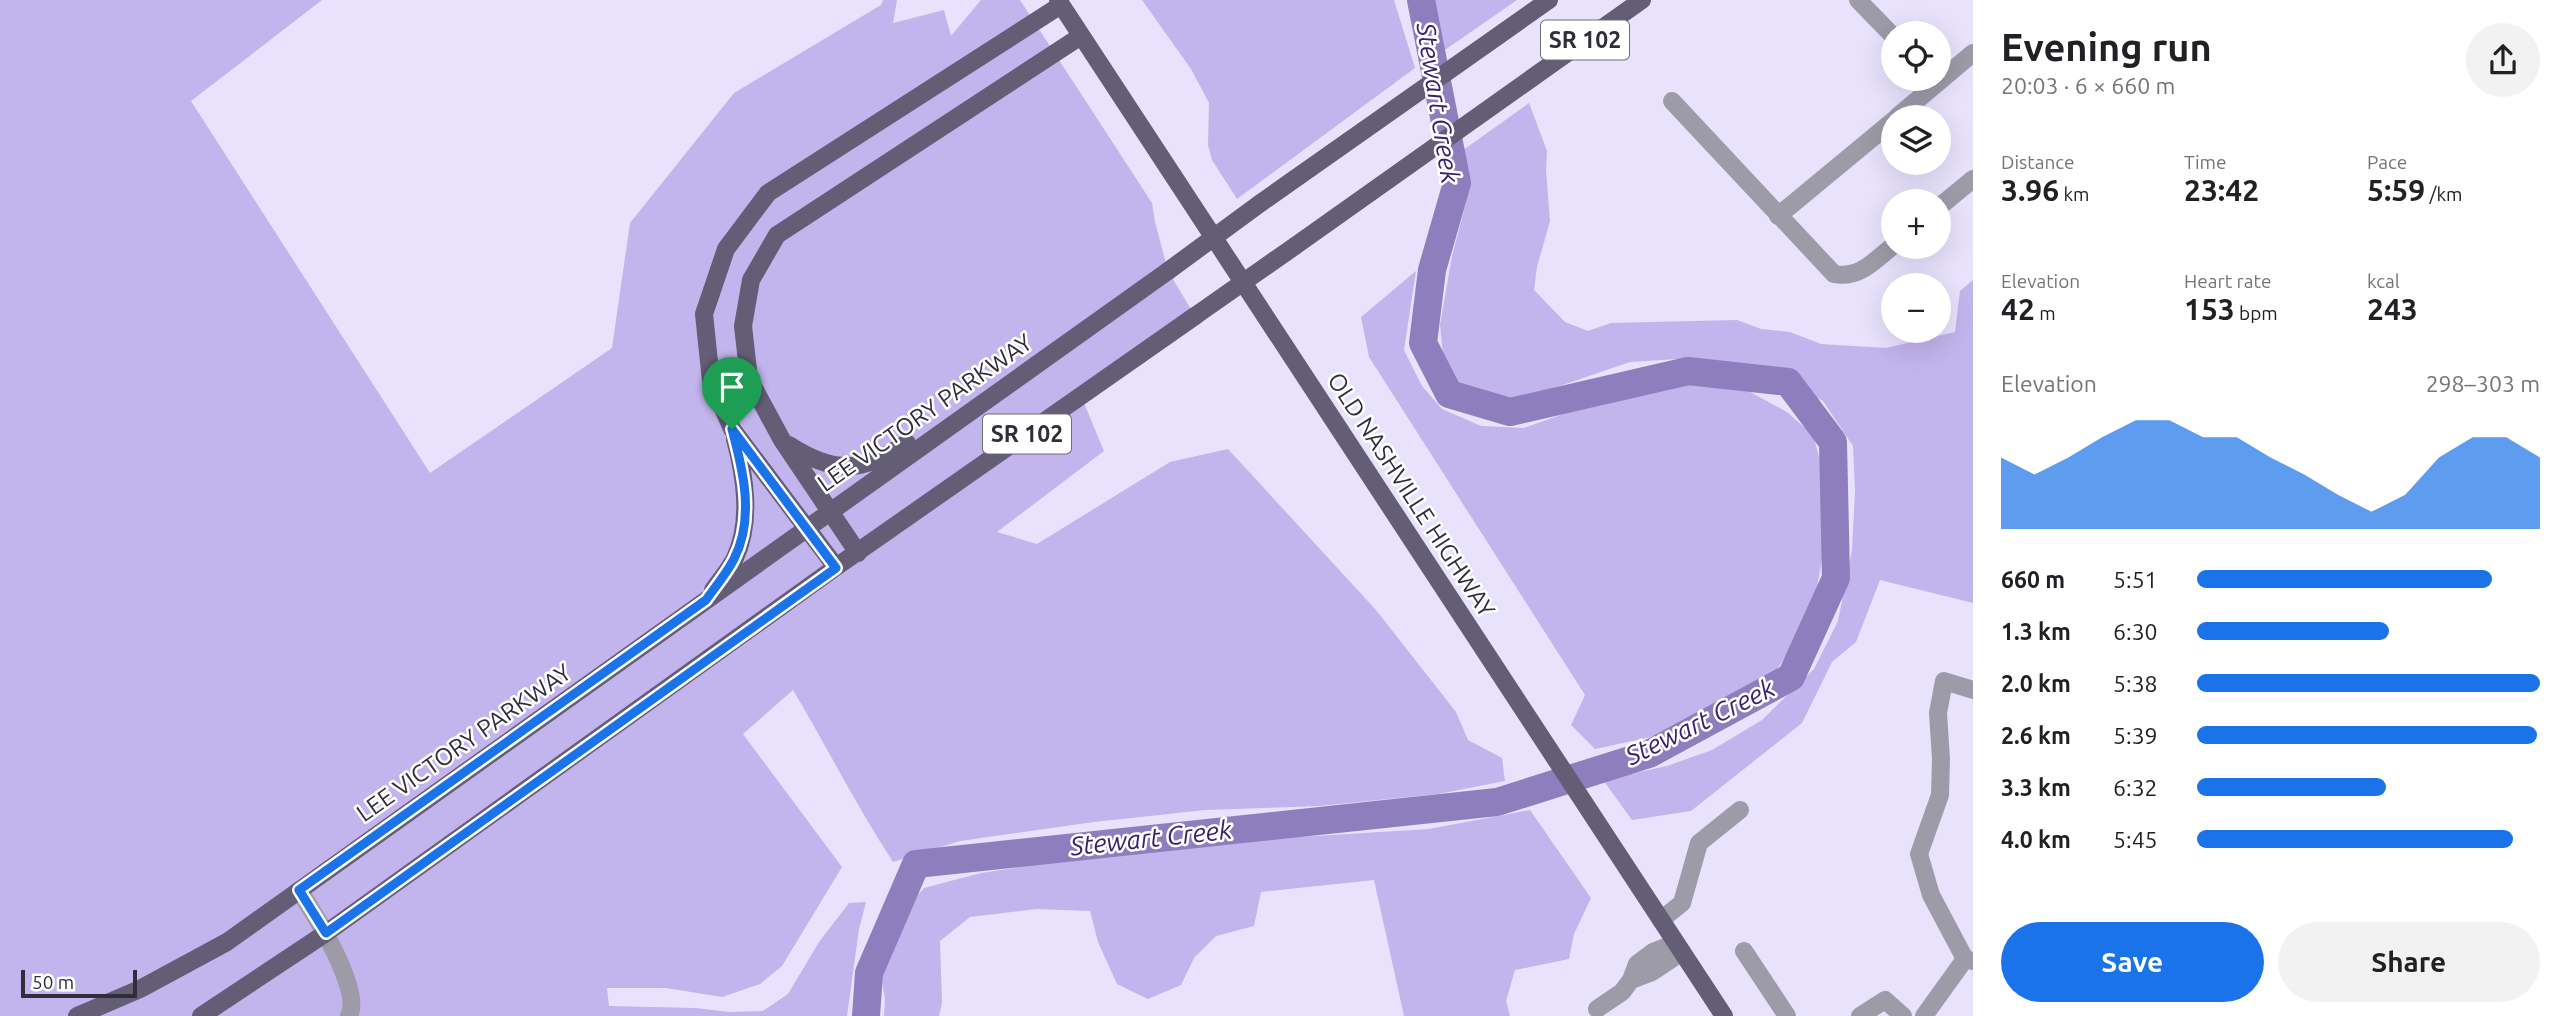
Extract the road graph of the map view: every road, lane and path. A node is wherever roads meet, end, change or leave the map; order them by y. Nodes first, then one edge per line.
1 (1549, 0) edge
2 (1642, 0) edge
3 (1858, 0) edge
4 (1059, 3) edge
5 (1881, 24) edge
6 (1081, 36) junction
7 (1973, 53) edge
8 (1951, 69) edge
9 (1924, 91) edge
10 (1672, 100) dead end
11 (1909, 105) edge
12 (1881, 131) edge
13 (1973, 179) edge
14 (1951, 197) edge
15 (1778, 216) junction
16 (1881, 256) edge
17 (1053, 353) junction
18 (732, 429) junction
19 (782, 440) junction
20 (829, 510) junction
21 (807, 529) junction
22 (858, 553) junction
23 (836, 568) junction
24 (706, 600) junction
25 (1973, 690) edge
26 (1740, 810) dead end
27 (299, 890) junction
28 (1661, 920) junction
29 (326, 933) junction
30 (1679, 947) junction
31 (1744, 951) dead end
32 (1969, 960) edge
33 (1597, 1009) dead end
34 (78, 1016) edge
35 (201, 1016) edge
36 (349, 1016) edge
37 (1724, 1016) edge
38 (1786, 1016) edge
39 (1860, 1016) edge
40 (1903, 1016) edge
41 (1924, 1016) edge

1 - 17 main road, LEE VICTORY PARKWAY / SR 102, bridge
2 - 22 main road, SR 102, bridge
3 - 5 street
4 - 6 main road, OLD NASHVILLE HIGHWAY
4 - 18 main road
6 - 19 main road
6 - 28 main road, OLD NASHVILLE HIGHWAY
7 - 8 street
9 - 11 street
10 - 15 street
12 - 15 street
13 - 14 street
15 - 16 street
17 - 19 main road
17 - 20 main road, LEE VICTORY PARKWAY / SR 102
18 - 21 main road
18 - 24 main road
19 - 20 main road
20 - 21 main road, LEE VICTORY PARKWAY / SR 102
20 - 22 main road
21 - 23 main road
21 - 24 main road, LEE VICTORY PARKWAY / SR 102
22 - 23 main road, SR 102
23 - 29 main road, SR 102
24 - 27 main road, LEE VICTORY PARKWAY / SR 102
25 - 32 street
26 - 28 street
27 - 29 street
27 - 34 main road, LEE VICTORY PARKWAY / SR 102
28 - 30 main road, OLD NASHVILLE HIGHWAY
29 - 35 main road, SR 102
29 - 36 street
30 - 33 street
30 - 37 main road, OLD NASHVILLE HIGHWAY
31 - 38 street
32 - 41 street
39 - 40 street

